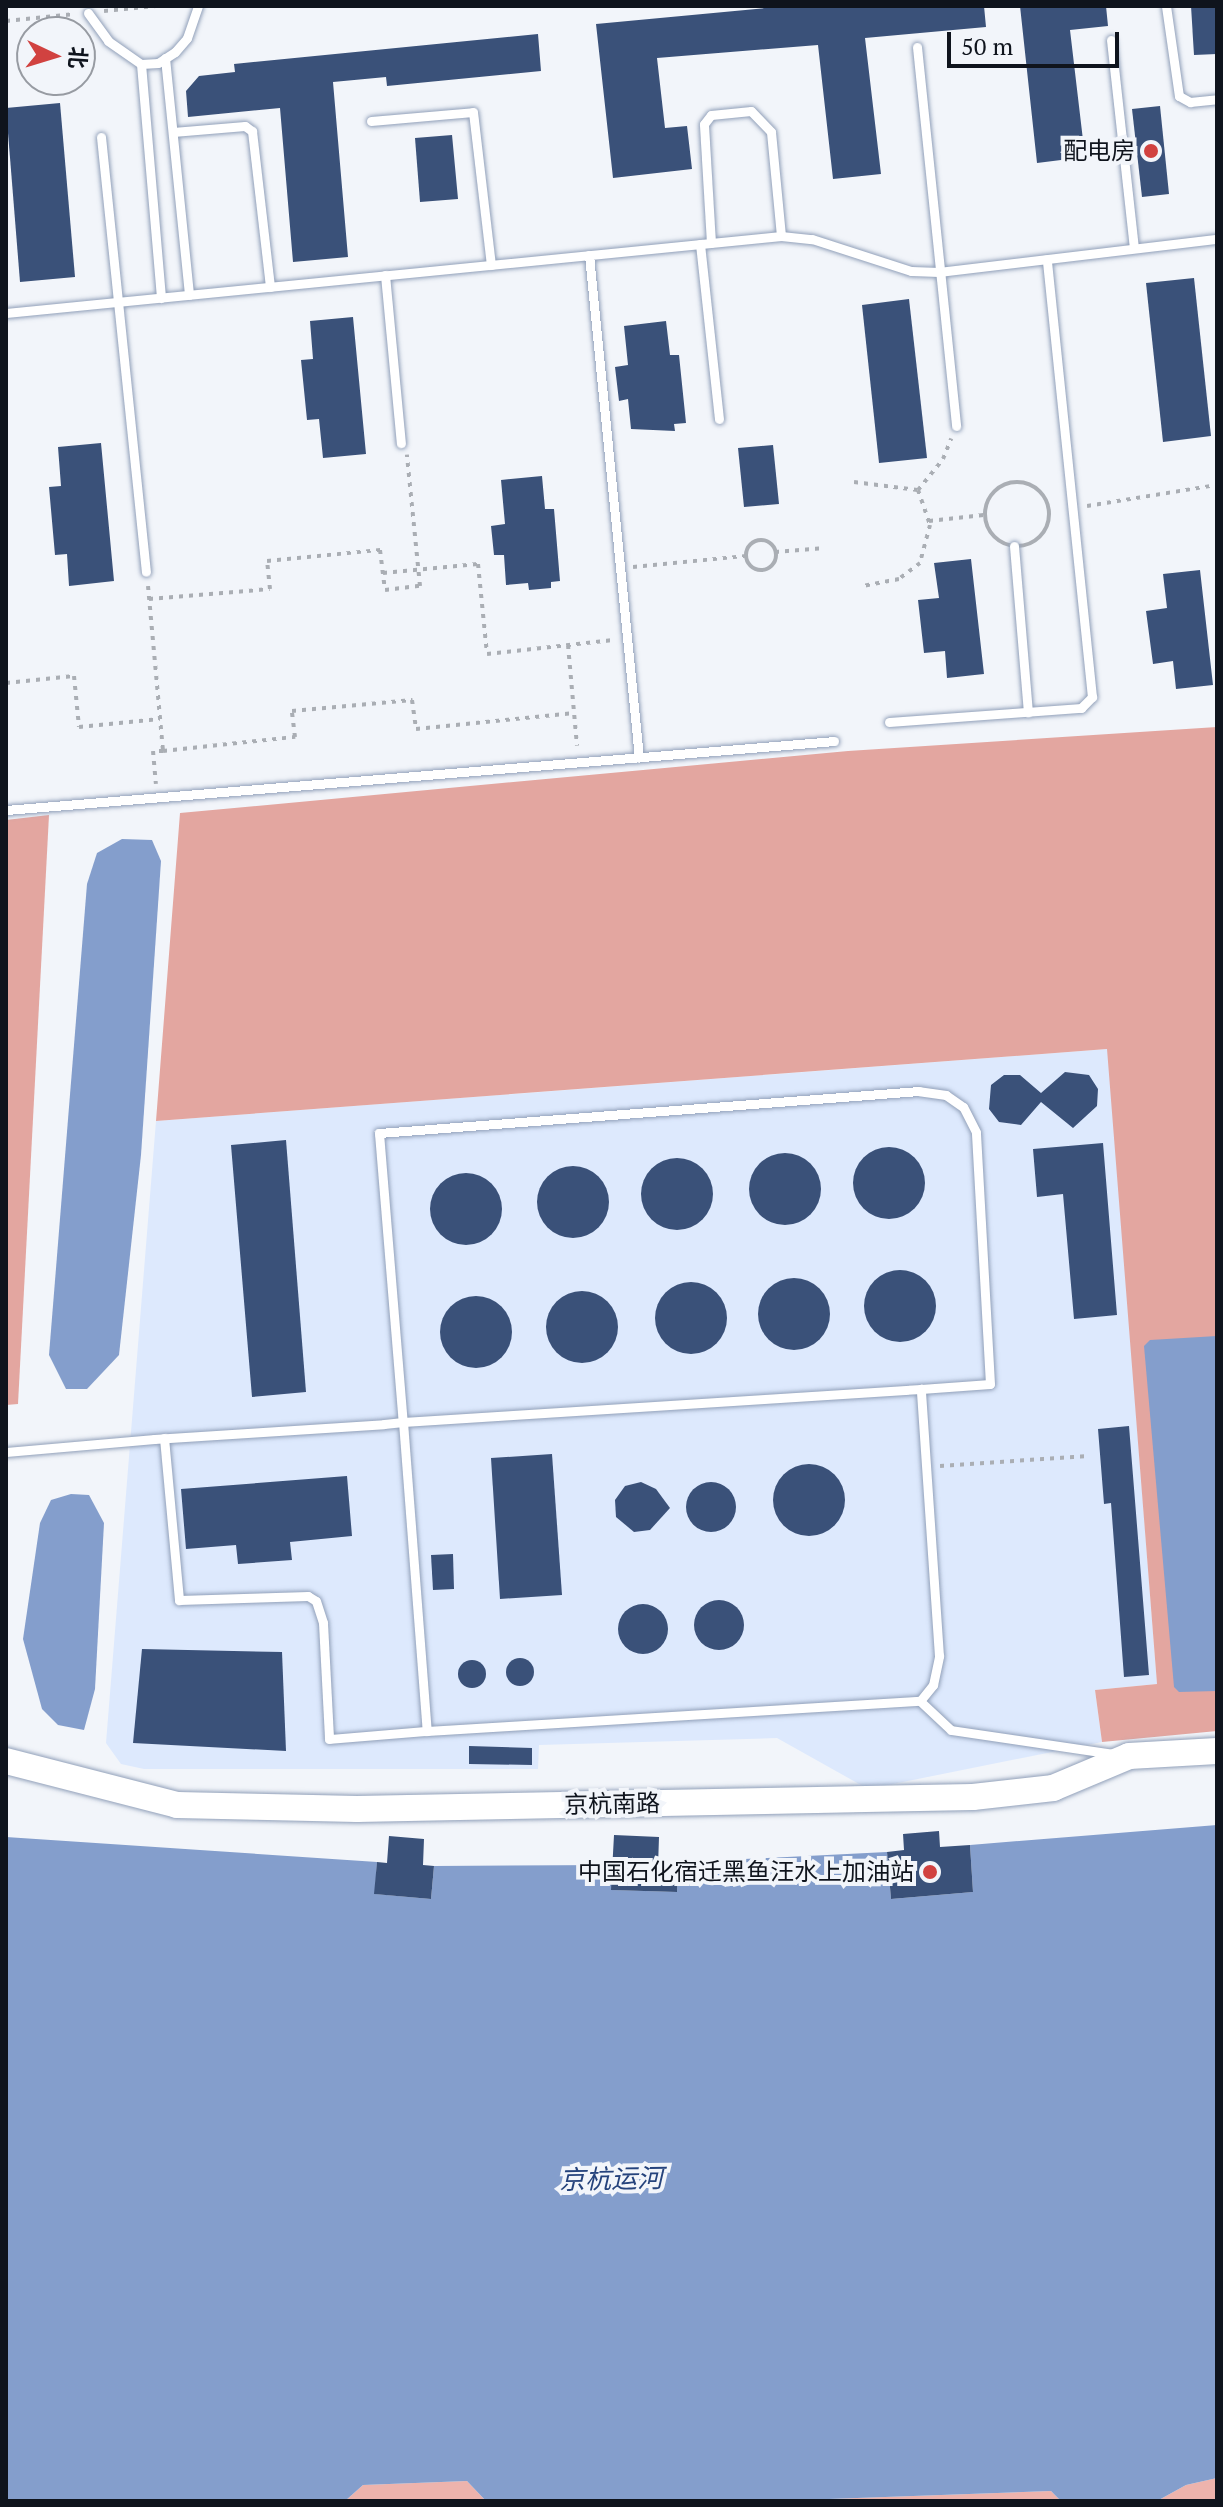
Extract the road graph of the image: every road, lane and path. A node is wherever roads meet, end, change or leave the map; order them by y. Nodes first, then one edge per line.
1 (198, 6) edge
2 (1166, 6) edge
3 (88, 13) dead end
4 (1111, 40) dead end
5 (917, 47) dead end
6 (165, 58) junction
7 (141, 64) junction
8 (1217, 99) edge
9 (371, 121) dead end
10 (173, 132) junction
11 (101, 137) dead end
12 (781, 236) junction
13 (1217, 239) edge
14 (711, 243) junction
15 (700, 244) junction
16 (1134, 248) junction
17 (589, 255) junction
18 (1047, 259) junction
19 (491, 265) junction
20 (939, 272) junction
21 (385, 275) junction
22 (270, 287) junction
23 (189, 295) junction
24 (161, 298) junction
25 (118, 302) junction
26 (6, 313) edge
27 (719, 419) dead end
28 (956, 426) joint
29 (401, 443) joint
30 (854, 482) dead end
31 (1217, 485) edge
32 (918, 490) junction
33 (1073, 508) junction
34 (984, 515) junction
35 (929, 521) junction
36 (1014, 546) junction
37 (825, 548) dead end
38 (775, 552) junction
39 (746, 556) junction
40 (620, 569) junction
41 (418, 571) junction
42 (146, 572) joint
43 (383, 573) junction
44 (863, 586) dead end
45 (149, 599) junction
46 (627, 638) junction
47 (568, 645) junction
48 (6, 683) edge
49 (1028, 712) junction
50 (574, 713) junction
51 (160, 719) junction
52 (889, 722) dead end
53 (834, 741) dead end
54 (163, 751) junction
55 (639, 758) junction
56 (579, 763) junction
57 (157, 798) junction
58 (6, 810) edge
59 (921, 1389) junction
60 (403, 1422) junction
61 (164, 1438) junction
62 (6, 1452) edge
63 (1085, 1456) dead end
64 (926, 1467) junction
65 (920, 1701) junction
66 (427, 1731) junction
67 (1217, 1751) edge
68 (1129, 1756) junction
69 (6, 1761) edge

1 - 6 lane
2 - 8 lane
3 - 7 lane
4 - 16 lane
5 - 20 lane
6 - 7 lane
6 - 10 lane
7 - 24 lane
9 - 19 lane
10 - 22 lane
10 - 23 lane
11 - 25 lane
12 - 14 lane
12 - 14 lane
12 - 20 lane
13 - 16 lane
14 - 15 lane
15 - 17 lane
15 - 27 lane
16 - 18 lane
17 - 19 lane
17 - 40 lane
18 - 20 lane
18 - 33 lane
19 - 21 lane
20 - 28 lane
21 - 22 lane
21 - 29 lane
22 - 23 lane
23 - 24 lane
24 - 25 lane
25 - 26 lane
25 - 42 lane
28 - 32 path
29 - 41 path
30 - 32 path
31 - 33 path
32 - 35 path
33 - 49 lane
34 - 35 path
34 - 36 path
34 - 36 path
35 - 44 path
36 - 49 lane
37 - 38 path
38 - 39 path
38 - 39 path
39 - 40 path
40 - 46 lane
41 - 43 path
41 - 43 path
41 - 47 path
42 - 45 path
43 - 45 path
45 - 51 path
46 - 47 path
46 - 55 lane
47 - 50 path
48 - 51 path
49 - 52 lane
50 - 54 path
50 - 56 path
51 - 54 path
53 - 55 lane
54 - 57 path
55 - 56 lane
56 - 57 lane
57 - 58 lane
59 - 60 lane
59 - 60 lane
59 - 64 lane
60 - 61 lane
60 - 66 lane
61 - 62 lane
61 - 66 lane
63 - 64 path
64 - 65 lane
65 - 66 lane
65 - 68 lane
67 - 68 street, 京杭南路
68 - 69 street, 京杭南路

